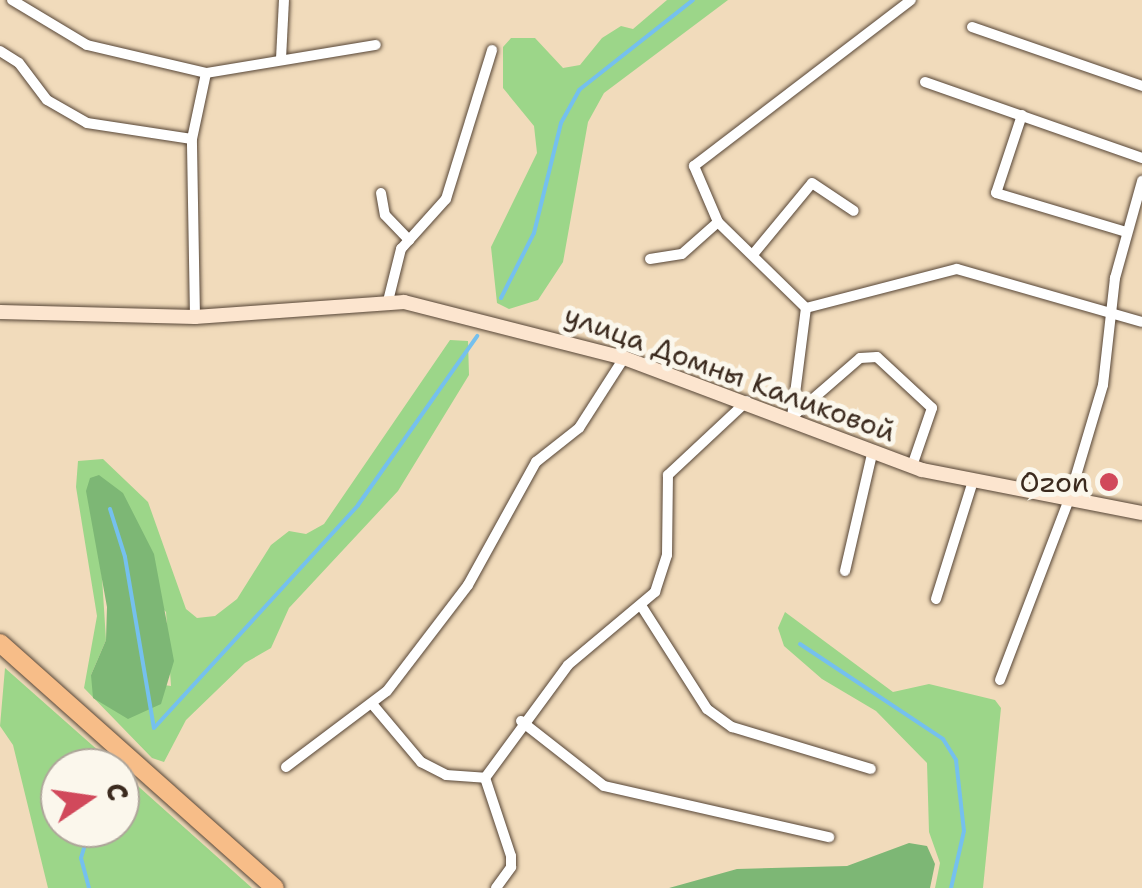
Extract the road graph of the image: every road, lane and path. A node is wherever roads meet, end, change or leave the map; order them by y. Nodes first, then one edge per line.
1 (12, 0) edge
2 (284, 0) edge
3 (912, 0) edge
4 (972, 28) dead end
5 (376, 45) dead end
6 (0, 50) edge
7 (492, 50) dead end
8 (280, 58) junction
9 (206, 73) junction
10 (925, 82) dead end
11 (1142, 86) edge
12 (1022, 115) junction
13 (192, 139) junction
14 (1142, 158) edge
15 (1142, 181) edge
16 (381, 193) dead end
17 (854, 211) dead end
18 (718, 222) junction
19 (1126, 232) junction
20 (409, 240) junction
21 (755, 252) junction
22 (650, 258) dead end
23 (388, 301) junction
24 (806, 308) junction
25 (0, 312) edge
26 (195, 316) junction
27 (1113, 317) junction
28 (1142, 322) edge
29 (624, 358) junction
30 (747, 400) junction
31 (792, 417) junction
32 (873, 450) junction
33 (912, 466) junction
34 (974, 481) junction
35 (1068, 499) junction
36 (1142, 512) edge
37 (845, 571) dead end
38 (936, 599) dead end
39 (642, 607) junction
40 (0, 643) edge
41 (1000, 680) dead end
42 (374, 705) junction
43 (521, 721) junction
44 (286, 767) dead end
45 (871, 769) dead end
46 (485, 778) junction
47 (830, 836) dead end
48 (275, 888) edge
49 (496, 888) edge

1 - 9 street
2 - 8 street
3 - 18 street
4 - 11 street
5 - 8 street
6 - 13 street
7 - 20 street
8 - 9 street
9 - 13 street
10 - 12 street
12 - 14 street
12 - 19 street
13 - 26 street
15 - 19 street
16 - 20 street
17 - 21 street
18 - 21 street
18 - 22 street
19 - 27 street
20 - 23 street
21 - 24 street
23 - 26 main road, улица Домны Каликовой
23 - 29 main road, улица Домны Каликовой
24 - 27 street
24 - 31 street
25 - 26 main road, улица Домны Каликовой
27 - 28 street
27 - 35 street
29 - 30 main road, улица Домны Каликовой
29 - 42 street
30 - 31 main road, улица Домны Каликовой
30 - 39 street
31 - 32 main road, улица Домны Каликовой
31 - 33 street
32 - 33 main road, улица Домны Каликовой
32 - 37 street
33 - 34 main road, улица Домны Каликовой
34 - 35 main road, улица Домны Каликовой
34 - 38 street
35 - 36 main road, улица Домны Каликовой
35 - 41 street
39 - 43 street
39 - 45 street
40 - 48 highway
42 - 44 street
42 - 46 street
43 - 46 street
43 - 47 street
46 - 49 street

